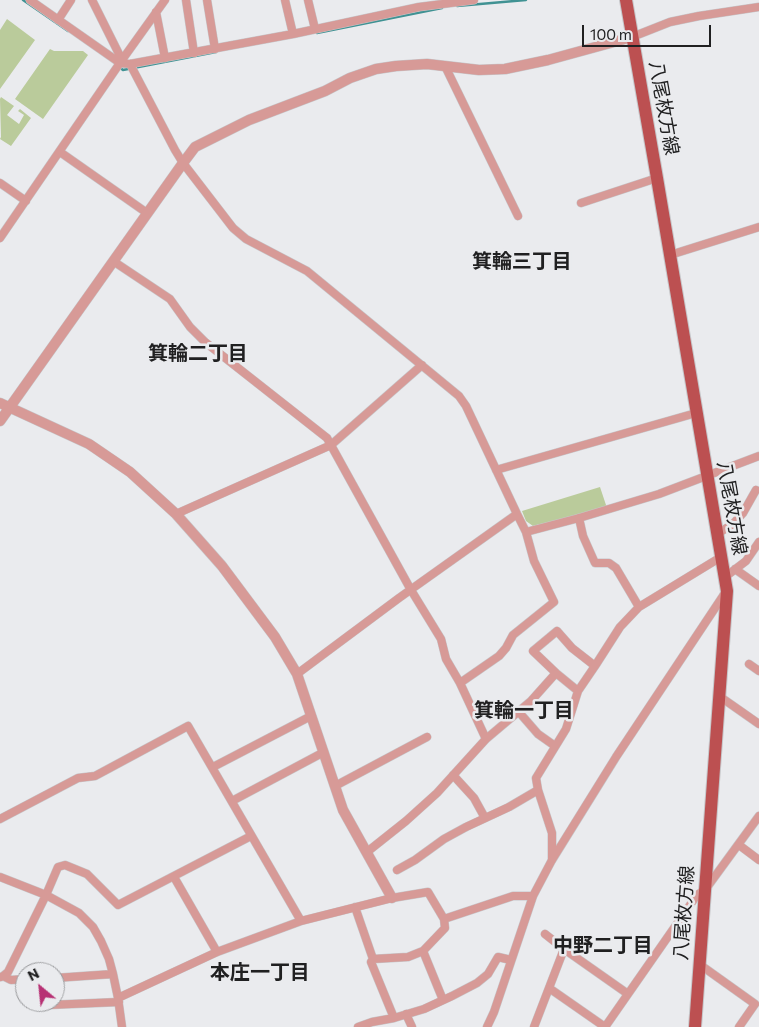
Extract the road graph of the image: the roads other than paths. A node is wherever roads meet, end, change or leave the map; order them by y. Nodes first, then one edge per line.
1 (30, 0) edge
2 (71, 0) edge
3 (92, 0) edge
4 (165, 0) edge
5 (186, 0) edge
6 (208, 0) edge
7 (285, 0) edge
8 (308, 0) edge
9 (474, 0) edge
10 (626, 0) edge
11 (759, 7) edge
12 (156, 12) junction
13 (58, 20) junction
14 (315, 30) junction
15 (293, 34) junction
16 (632, 38) junction
17 (215, 49) junction
18 (194, 53) junction
19 (165, 58) junction
20 (119, 64) junction
21 (130, 64) junction
22 (445, 66) junction
23 (60, 152) junction
24 (182, 163) junction
25 (657, 178) junction
26 (0, 183) edge
27 (26, 201) junction
28 (581, 203) dead end
29 (147, 214) junction
30 (518, 216) dead end
31 (759, 227) edge
32 (0, 238) edge
33 (670, 255) junction
34 (114, 261) junction
35 (422, 365) junction
36 (5, 405) edge
37 (696, 413) junction
38 (0, 421) edge
39 (331, 445) junction
40 (759, 456) edge
41 (496, 470) junction
42 (707, 476) junction
43 (756, 490) dead end
44 (176, 514) junction
45 (517, 514) junction
46 (579, 518) junction
47 (526, 532) junction
48 (717, 534) junction
49 (757, 548) edge
50 (721, 557) junction
51 (735, 569) junction
52 (725, 577) junction
53 (759, 586) edge
54 (411, 590) junction
55 (726, 592) junction
56 (639, 607) junction
57 (748, 664) dead end
58 (596, 666) junction
59 (759, 672) edge
60 (556, 673) junction
61 (297, 674) junction
62 (460, 683) junction
63 (578, 690) junction
64 (719, 696) junction
65 (518, 711) junction
66 (311, 716) junction
67 (759, 724) edge
68 (427, 737) dead end
69 (486, 739) junction
70 (555, 746) junction
71 (324, 752) junction
72 (212, 767) junction
73 (454, 775) junction
74 (335, 786) junction
75 (538, 790) junction
76 (232, 801) junction
77 (759, 816) edge
78 (485, 818) junction
79 (0, 819) edge
80 (251, 836) junction
81 (739, 845) junction
82 (367, 852) junction
83 (552, 860) junction
84 (759, 860) edge
85 (397, 870) dead end
86 (0, 877) edge
87 (174, 877) junction
88 (705, 890) junction
89 (46, 895) junction
90 (533, 896) junction
91 (392, 898) junction
92 (355, 907) junction
93 (444, 919) junction
94 (301, 921) junction
95 (545, 934) dead end
96 (564, 949) junction
97 (423, 951) junction
98 (216, 952) junction
99 (373, 959) junction
100 (511, 960) junction
101 (699, 964) junction
102 (114, 974) junction
103 (2, 977) edge
104 (65, 977) edge
105 (15, 980) edge
106 (549, 988) junction
107 (628, 994) junction
108 (119, 1000) junction
109 (443, 1000) junction
110 (65, 1004) edge
111 (406, 1014) junction
112 (394, 1018) junction
113 (367, 1026) edge
114 (122, 1027) edge
115 (358, 1027) edge
116 (412, 1027) edge
117 (487, 1027) edge
118 (535, 1027) edge
119 (605, 1027) edge
120 (695, 1027) edge
121 (739, 1027) edge

1 - 13 street
2 - 13 street
3 - 20 street
4 - 12 street
5 - 18 street
6 - 17 street
7 - 15 street
8 - 14 street
9 - 14 street
10 - 16 main road, 八尾枚方線
11 - 16 street
12 - 19 street
12 - 20 street
13 - 20 street
14 - 15 street
15 - 17 street
16 - 22 street
16 - 25 main road, 八尾枚方線
17 - 18 street
18 - 19 street
19 - 21 street
20 - 21 street
20 - 23 street
21 - 24 street
22 - 24 street
22 - 30 street
23 - 27 street
23 - 29 street
24 - 29 street
24 - 35 street
25 - 28 street
25 - 33 main road, 八尾枚方線
26 - 27 street
27 - 32 street
29 - 34 street
31 - 33 street
33 - 37 main road, 八尾枚方線
34 - 36 street
34 - 39 street
35 - 39 street
35 - 41 street
36 - 38 street
36 - 44 street
37 - 41 street
37 - 42 main road, 八尾枚方線
39 - 44 street
39 - 54 street
40 - 42 street
41 - 45 street
42 - 46 street
42 - 48 main road, 八尾枚方線
43 - 48 street
44 - 61 street
45 - 47 street
45 - 54 street
46 - 47 street
46 - 56 street
47 - 62 street
48 - 50 main road, 八尾枚方線
49 - 51 street
50 - 52 main road, 八尾枚方線
50 - 56 street
51 - 52 street
51 - 53 street
52 - 55 main road, 八尾枚方線
54 - 61 street
54 - 62 street
55 - 64 main road, 八尾枚方線
55 - 83 street
56 - 58 street
57 - 59 street
58 - 60 street
58 - 63 street
60 - 63 street
60 - 65 street
61 - 66 street
62 - 69 street
63 - 70 street
64 - 67 street
64 - 88 main road, 八尾枚方線
65 - 69 street
65 - 70 street
66 - 71 street
66 - 72 street
68 - 74 street
69 - 73 street
70 - 75 street
71 - 74 street
71 - 76 street
72 - 76 street
72 - 79 street
73 - 78 street
73 - 82 street
74 - 82 street
75 - 78 street
75 - 83 street
76 - 80 street
77 - 81 street
78 - 85 street
80 - 87 street
80 - 94 street
81 - 84 street
81 - 88 street
82 - 91 street
83 - 90 street
86 - 89 street
87 - 89 street
87 - 98 street
88 - 101 main road, 八尾枚方線
88 - 107 street
89 - 102 street
89 - 103 street
90 - 93 street
90 - 100 street
91 - 92 street
91 - 93 street
92 - 94 street
92 - 99 street
93 - 97 street
94 - 98 street
95 - 96 street
96 - 106 street
96 - 107 street
97 - 99 street
97 - 109 street
98 - 108 street
99 - 112 street
100 - 109 street
100 - 117 street
101 - 120 main road, 八尾枚方線
101 - 121 street
102 - 104 street
102 - 108 street
103 - 105 street
106 - 118 street
106 - 119 street
107 - 119 street
108 - 110 street
108 - 114 street
109 - 111 street
111 - 112 street
111 - 116 street
112 - 113 street
113 - 115 street

